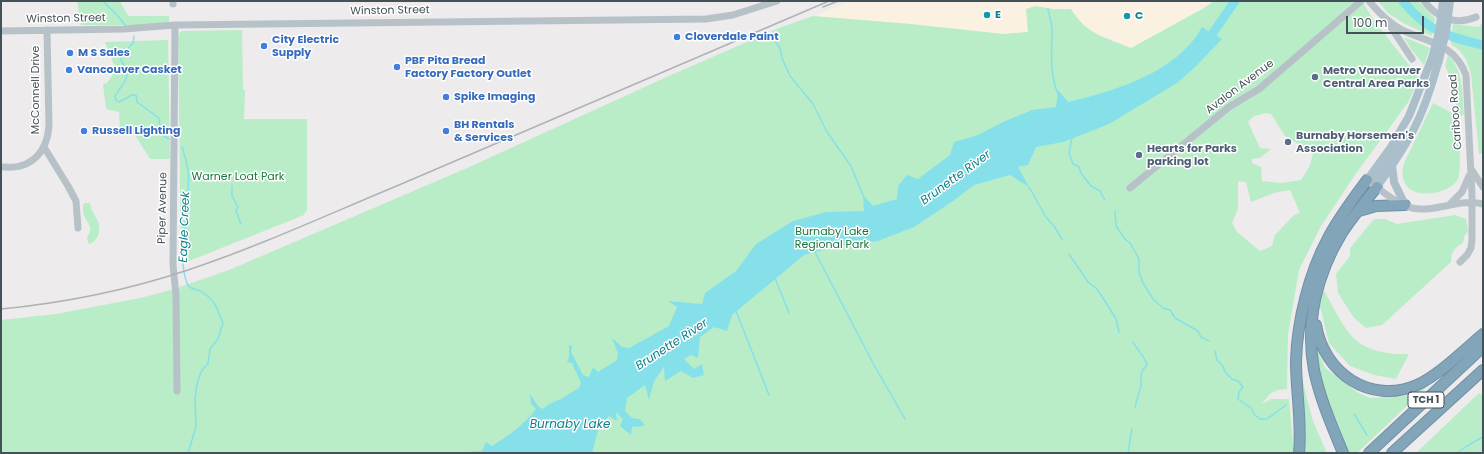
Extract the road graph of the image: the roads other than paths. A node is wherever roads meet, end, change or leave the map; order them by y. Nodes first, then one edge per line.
1 (777, 1) edge
2 (1361, 1) edge
3 (1369, 1) edge
4 (1424, 1) edge
5 (1443, 1) edge
6 (1450, 1) edge
7 (1384, 17) junction
8 (1476, 17) dead end
9 (175, 25) junction
10 (47, 30) junction
11 (1, 31) edge
12 (1412, 59) dead end
13 (1436, 59) junction
14 (1412, 111) junction
15 (44, 147) junction
16 (1392, 165) junction
17 (1, 167) edge
18 (1470, 168) junction
19 (1367, 180) junction
20 (1377, 187) junction
21 (1130, 188) dead end
22 (1483, 188) edge
23 (1472, 202) junction
24 (1450, 204) junction
25 (1483, 204) edge
26 (1405, 205) junction
27 (1359, 211) junction
28 (78, 228) dead end
29 (1460, 262) dead end
30 (1310, 301) junction
31 (1483, 334) edge
32 (1483, 347) edge
33 (1483, 370) edge
34 (177, 391) dead end
35 (1340, 452) edge
36 (1299, 453) edge
37 (1369, 453) edge
38 (1392, 453) edge

1 - 9 street, Winston Street
2 - 21 street, Avalon Avenue
3 - 7 street, Cariboo Road
4 - 8 street
5 - 13 main road, bridge
6 - 13 main road, bridge
7 - 12 street
7 - 18 street, Cariboo Road
9 - 10 street, Winston Street
9 - 34 street, Piper Avenue
10 - 11 street, Winston Street
10 - 15 street, McConnell Drive
13 - 14 main road
13 - 16 main road
14 - 19 main road
14 - 20 main road
15 - 17 street, McConnell Drive
15 - 28 street
16 - 20 main road
16 - 26 main road
18 - 22 street
18 - 23 street, Cariboo Road
18 - 24 street
19 - 20 street
19 - 30 highway
20 - 26 street
20 - 27 highway
23 - 24 street
23 - 25 street
23 - 29 street, Cariboo Road
24 - 26 street
26 - 27 highway
27 - 30 highway
30 - 31 highway
30 - 35 highway
30 - 36 highway
32 - 37 highway, TCH 1
33 - 38 highway, TCH 1

